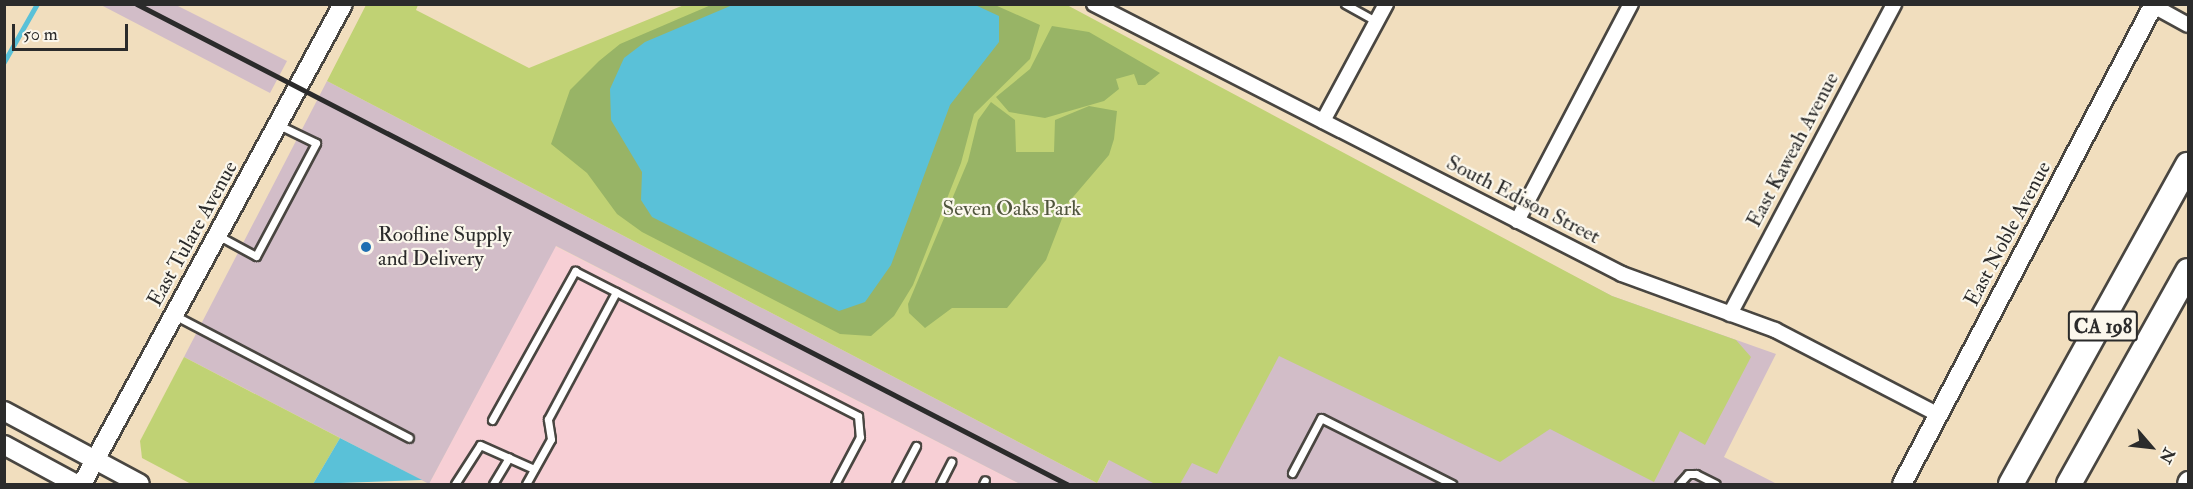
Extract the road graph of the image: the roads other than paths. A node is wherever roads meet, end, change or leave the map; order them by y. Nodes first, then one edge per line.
1 (343, 4) edge
2 (1094, 4) edge
3 (1345, 4) edge
4 (1386, 4) edge
5 (1631, 4) edge
6 (1893, 4) edge
7 (2152, 5) edge
8 (1377, 22) junction
9 (2188, 25) edge
10 (1323, 121) junction
11 (279, 125) junction
12 (2188, 165) edge
13 (1517, 221) junction
14 (218, 236) junction
15 (2188, 271) edge
16 (616, 292) junction
17 (1730, 314) junction
18 (174, 315) junction
19 (4, 411) edge
20 (1939, 415) junction
21 (492, 420) dead end
22 (410, 438) dead end
23 (4, 445) edge
24 (916, 446) dead end
25 (508, 457) junction
26 (95, 460) junction
27 (951, 462) dead end
28 (534, 469) junction
29 (1292, 473) dead end
30 (76, 484) edge
31 (82, 484) edge
32 (140, 484) edge
33 (455, 484) edge
34 (493, 484) edge
35 (526, 484) edge
36 (835, 484) edge
37 (896, 484) edge
38 (939, 484) edge
39 (1452, 484) edge
40 (1679, 484) edge
41 (1716, 484) edge
42 (1902, 484) edge
43 (2011, 484) edge
44 (2069, 484) edge

1 - 11 main road, East Tulare Avenue
2 - 10 street, South Edison Street
3 - 8 lane
4 - 8 street
5 - 13 street
6 - 17 street, East Kaweah Avenue
7 - 9 street
7 - 20 main road, East Noble Avenue
8 - 10 street
10 - 13 street, South Edison Street
11 - 14 main road, East Tulare Avenue
11 - 14 lane
12 - 43 highway, CA 198
13 - 17 street, South Edison Street
14 - 18 main road, East Tulare Avenue
15 - 44 highway, CA 198
16 - 21 lane
16 - 28 lane
16 - 36 lane
17 - 20 street, South Edison Street
18 - 22 lane
18 - 26 main road, East Tulare Avenue
19 - 26 main road
20 - 42 main road, East Noble Avenue
23 - 30 main road
24 - 37 lane
25 - 28 lane
25 - 33 lane
25 - 34 lane
26 - 31 main road, East Tulare Avenue
26 - 32 main road
27 - 38 lane
28 - 35 lane
29 - 39 lane
40 - 41 lane

